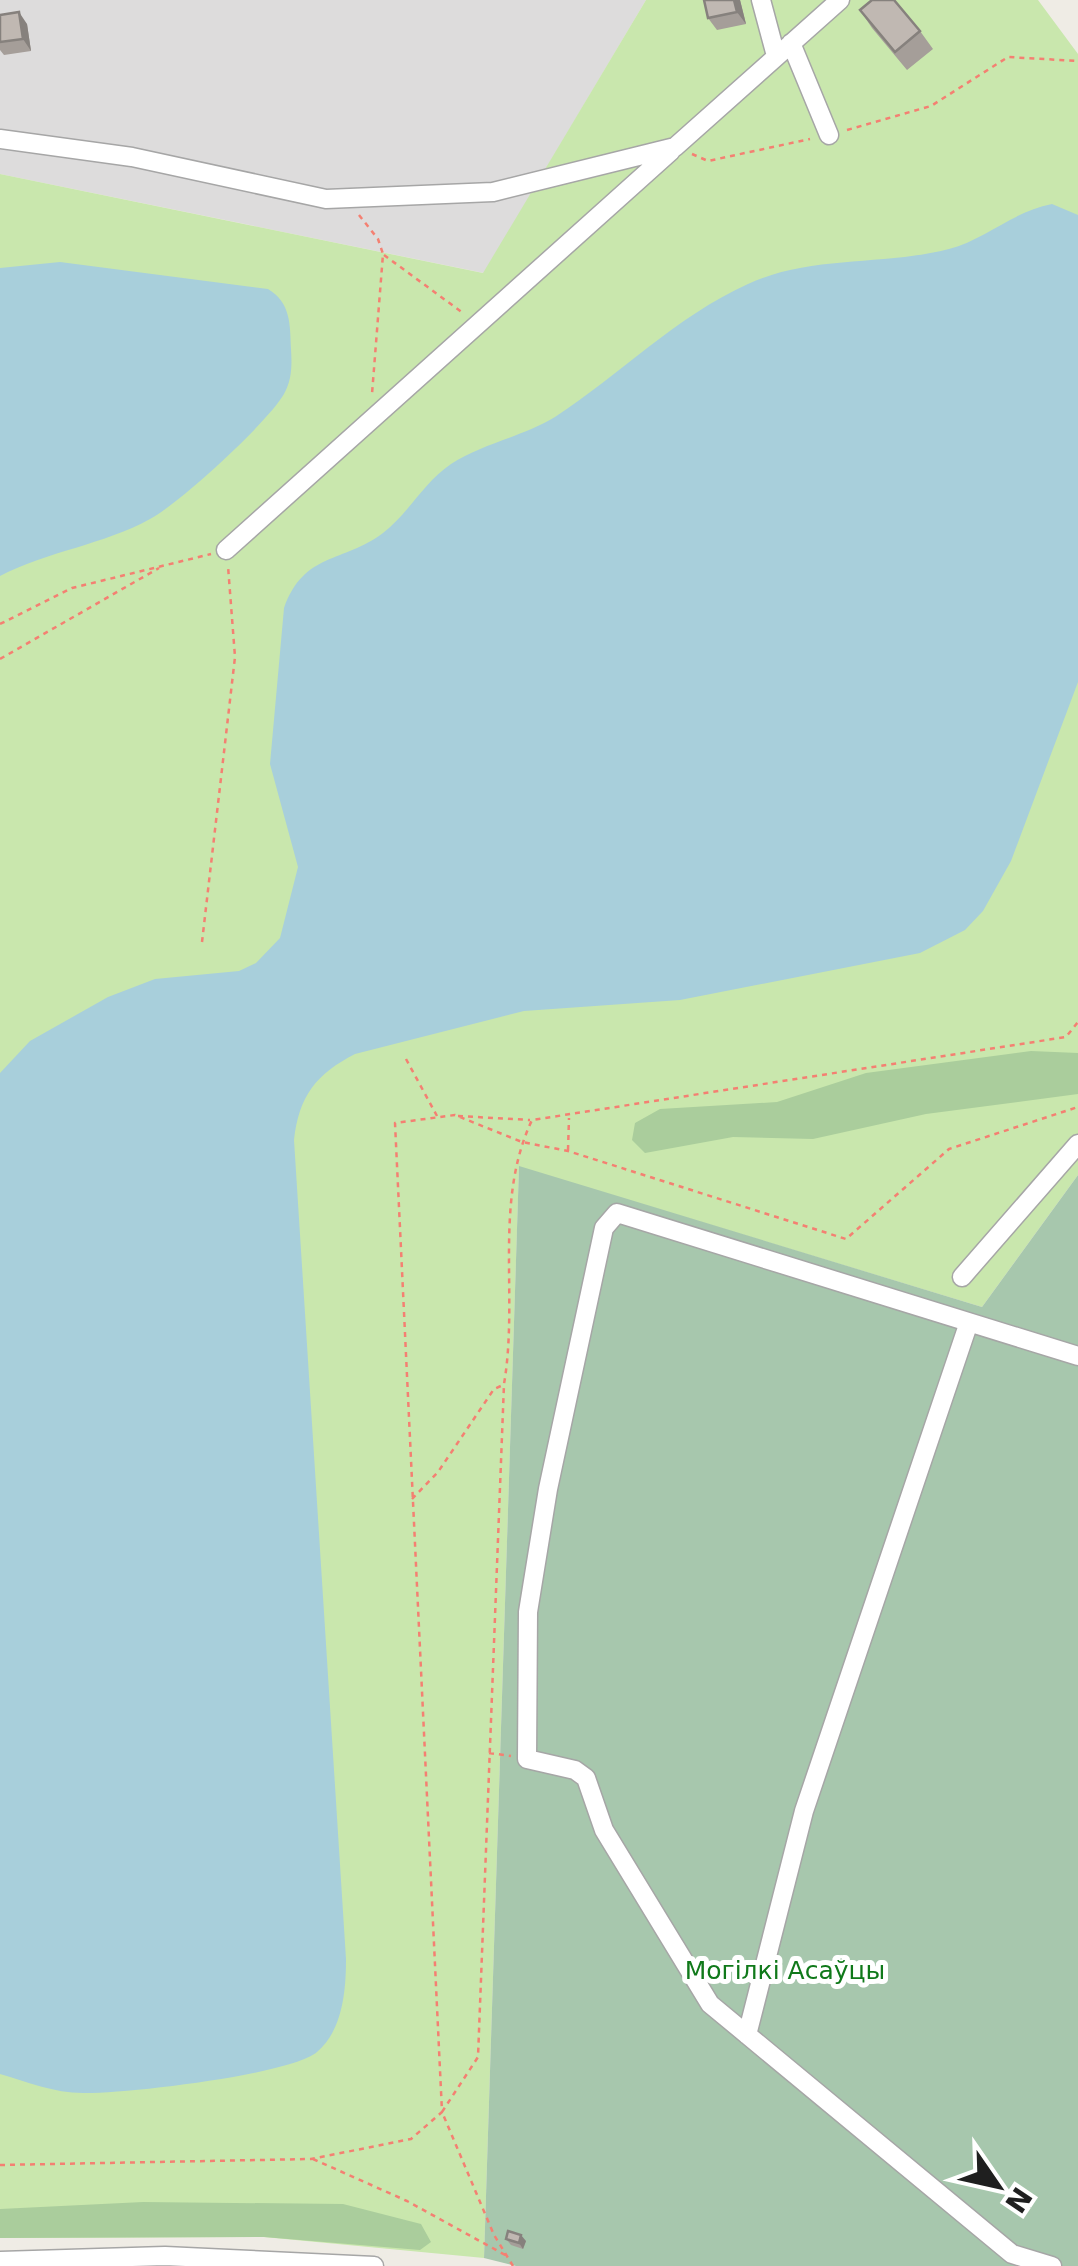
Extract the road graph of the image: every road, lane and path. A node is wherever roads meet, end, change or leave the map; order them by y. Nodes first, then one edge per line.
1 (761, 0) edge
2 (840, 0) edge
3 (784, 50) junction
4 (1078, 60) edge
5 (829, 135) junction
6 (0, 139) edge
7 (675, 147) junction
8 (346, 198) junction
9 (383, 254) junction
10 (478, 324) junction
11 (370, 420) junction
12 (226, 550) junction
13 (164, 565) junction
14 (0, 624) edge
15 (0, 659) edge
16 (202, 942) dead end
17 (1078, 1022) edge
18 (406, 1058) dead end
19 (1078, 1106) edge
20 (455, 1115) junction
21 (570, 1116) junction
22 (437, 1118) junction
23 (532, 1120) junction
24 (522, 1142) junction
25 (1078, 1144) edge
26 (568, 1151) junction
27 (962, 1278) dead end
28 (968, 1325) junction
29 (1078, 1356) edge
30 (504, 1384) junction
31 (412, 1500) junction
32 (488, 1752) junction
33 (528, 1759) junction
34 (747, 2036) junction
35 (442, 2112) junction
36 (311, 2158) junction
37 (0, 2165) edge
38 (507, 2256) junction
39 (0, 2261) edge
40 (374, 2266) edge
41 (513, 2266) edge
42 (1052, 2266) edge

1 - 3 street
2 - 3 street
3 - 5 street
3 - 7 street
4 - 5 path
5 - 7 path
6 - 8 street
7 - 8 street
7 - 10 street
8 - 9 path
9 - 10 path
9 - 11 path
10 - 11 street
11 - 12 street
12 - 13 path
12 - 16 path
13 - 14 path
13 - 15 path
17 - 21 path
18 - 22 path
19 - 26 path
20 - 22 path
20 - 23 path
20 - 24 path
21 - 23 path
21 - 26 path
22 - 31 path
23 - 24 path
24 - 26 path
24 - 30 path
25 - 27 street
28 - 29 street
28 - 33 street
28 - 34 street
30 - 31 path
30 - 32 path
31 - 35 path
32 - 33 path
32 - 35 path
33 - 34 street
34 - 42 street
35 - 36 path
35 - 38 path
36 - 37 path
36 - 38 path
38 - 41 path
39 - 40 street

